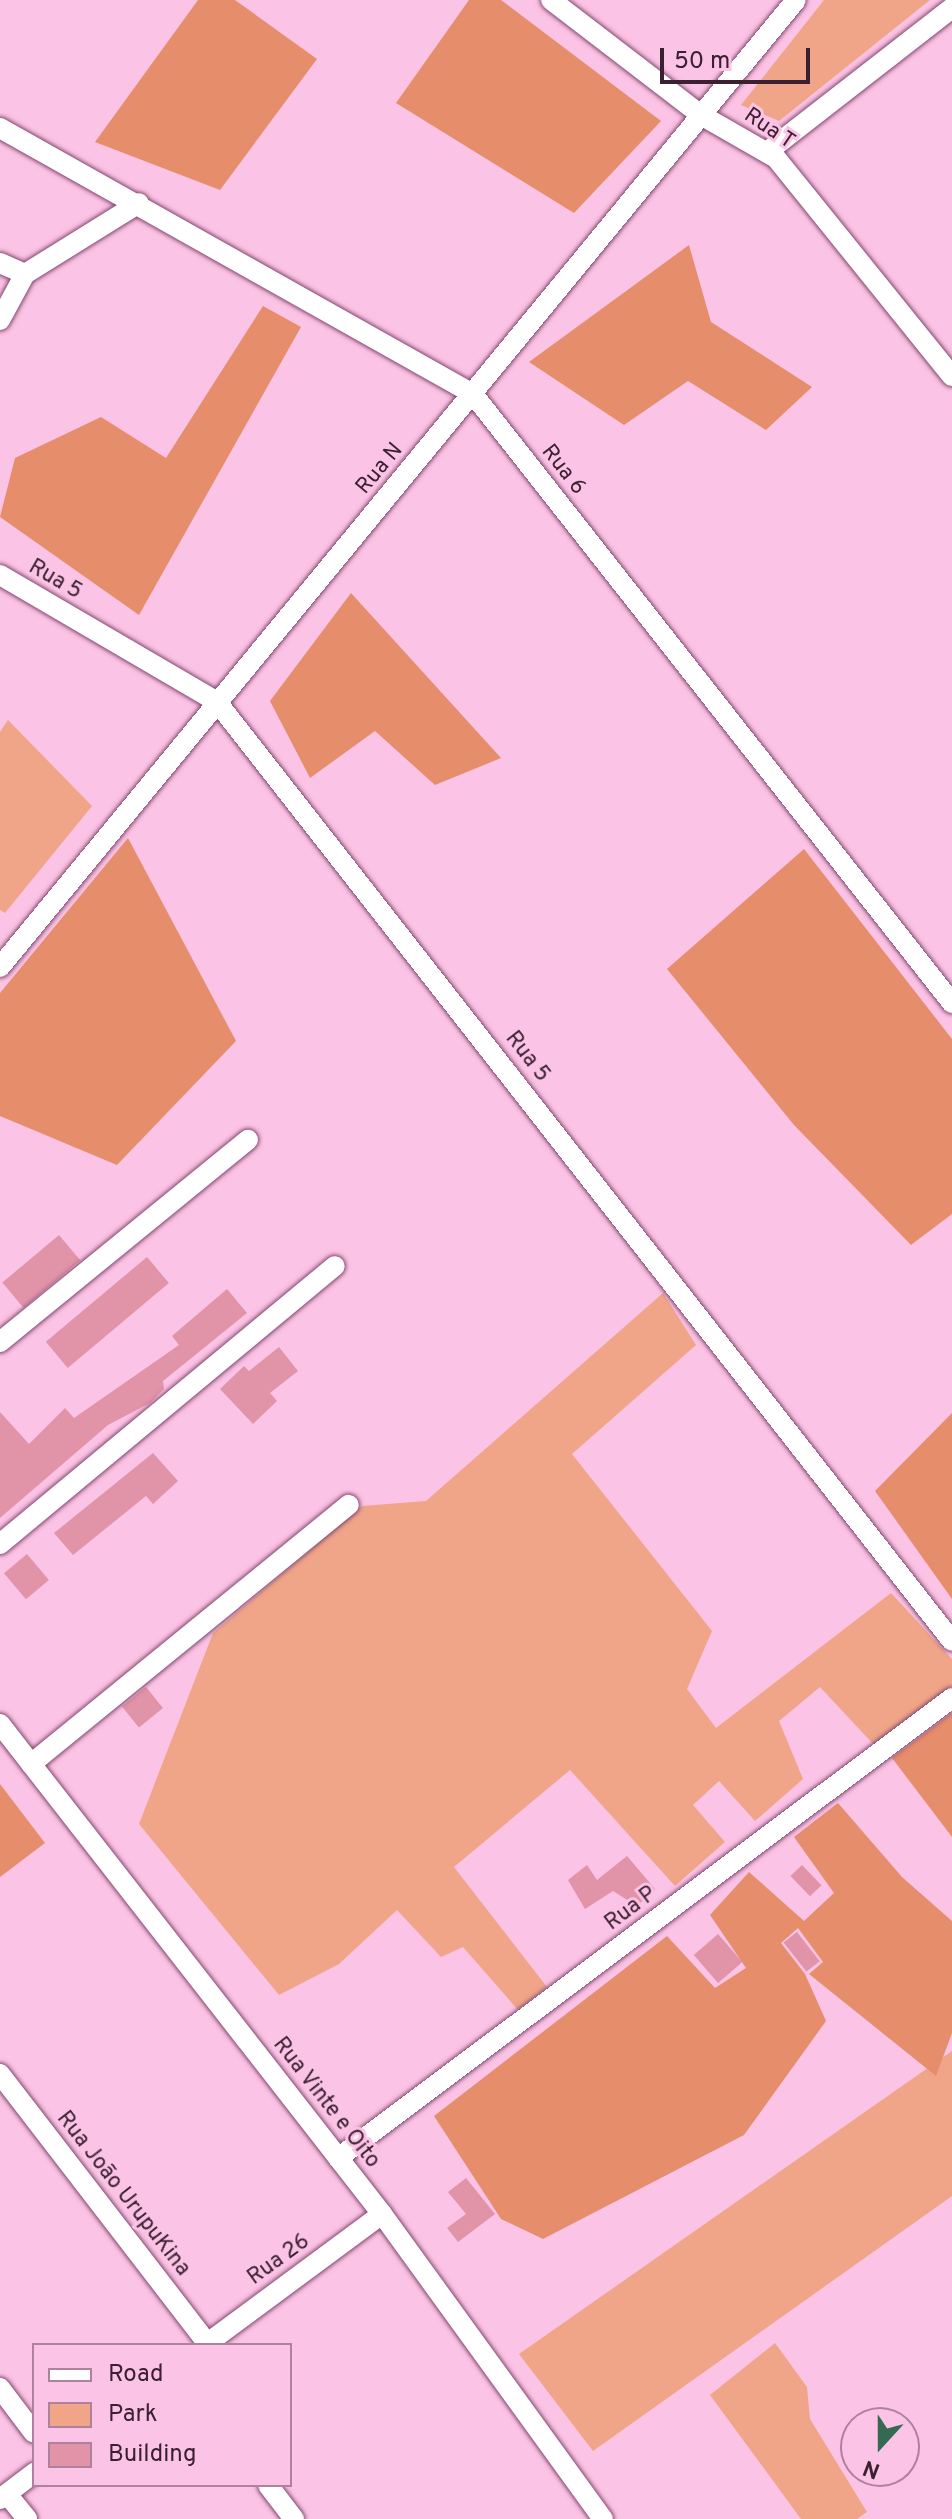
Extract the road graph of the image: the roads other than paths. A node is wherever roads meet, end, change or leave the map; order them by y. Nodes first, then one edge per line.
1 (551, 0) edge
2 (796, 0) edge
3 (952, 8) edge
4 (701, 115) junction
5 (0, 128) edge
6 (767, 152) junction
7 (139, 203) junction
8 (0, 263) edge
9 (25, 274) junction
10 (0, 320) edge
11 (952, 376) edge
12 (473, 394) junction
13 (0, 575) edge
14 (217, 702) junction
15 (0, 967) edge
16 (952, 1003) edge
17 (248, 1140) dead end
18 (335, 1266) dead end
19 (0, 1342) edge
20 (349, 1505) dead end
21 (0, 1544) edge
22 (952, 1641) edge
23 (952, 1698) edge
24 (0, 1724) edge
25 (31, 1764) junction
26 (0, 2074) edge
27 (338, 2158) junction
28 (382, 2214) junction
29 (205, 2343) edge
30 (207, 2343) edge
31 (0, 2388) edge
32 (32, 2430) edge
33 (32, 2475) edge
34 (270, 2487) edge
35 (4, 2497) edge
36 (27, 2519) edge
37 (294, 2519) edge
38 (603, 2519) edge

1 - 4 street, Rua T
2 - 4 street, Rua N
3 - 6 street
4 - 6 street, Rua T
4 - 12 street, Rua N
5 - 7 street, Rua 6
6 - 11 street, Rua T
7 - 9 street
7 - 12 street, Rua 6
8 - 9 street
9 - 10 street
12 - 14 street, Rua N
12 - 16 street, Rua 6
13 - 14 street, Rua 5
14 - 15 street, Rua N
14 - 22 street, Rua 5
17 - 19 street
18 - 21 street
20 - 25 street
23 - 27 street, Rua P
24 - 25 street, Rua Vinte e Oito
25 - 27 street, Rua Vinte e Oito
26 - 29 street, Rua João UrupuKina
27 - 28 street, Rua Vinte e Oito
28 - 30 street, Rua 26
28 - 38 street, Rua Vinte e Oito
31 - 32 street
33 - 35 street
34 - 37 street
35 - 36 street

